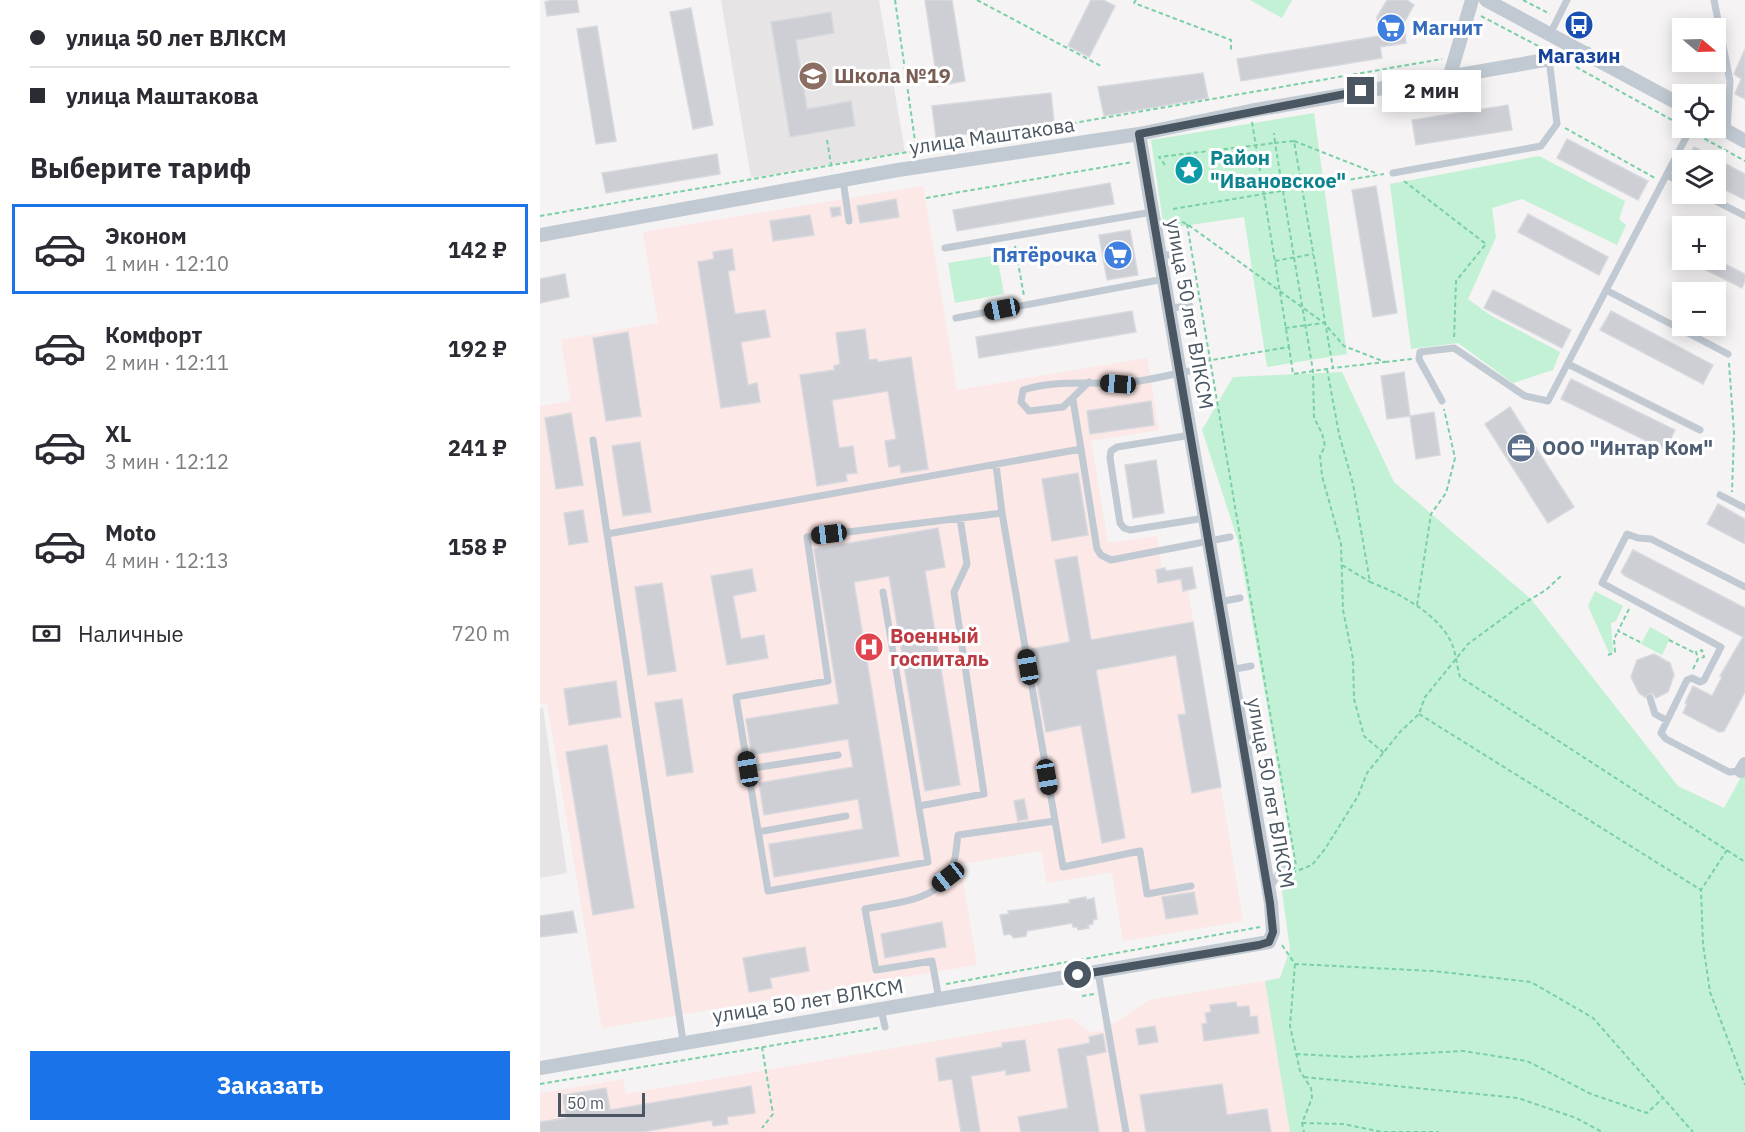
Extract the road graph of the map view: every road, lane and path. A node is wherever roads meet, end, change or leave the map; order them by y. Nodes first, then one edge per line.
1 (895, 0) edge
2 (977, 0) edge
3 (1137, 0) edge
4 (1472, 0) edge
5 (1486, 0) edge
6 (1523, 0) edge
7 (1567, 0) edge
8 (1713, 0) edge
9 (1558, 19) junction
10 (1550, 34) junction
11 (1231, 52) dead end
12 (1586, 53) junction
13 (1446, 58) dead end
14 (1548, 59) junction
15 (1101, 66) dead end
16 (1450, 75) junction
17 (1672, 100) edge
18 (1726, 102) edge
19 (1557, 124) junction
20 (1726, 131) edge
21 (1274, 133) dead end
22 (1139, 134) junction
23 (1685, 138) edge
24 (1705, 138) edge
25 (827, 140) dead end
26 (1294, 141) junction
27 (1745, 141) edge
28 (1275, 143) junction
29 (1256, 146) junction
30 (916, 150) junction
31 (1160, 157) junction
32 (1143, 160) junction
33 (1745, 161) edge
34 (831, 165) junction
35 (1166, 165) dead end
36 (919, 167) junction
37 (1394, 173) joint
38 (1664, 178) junction
39 (1672, 180) edge
40 (838, 181) junction
41 (1302, 189) junction
42 (1283, 191) junction
43 (1263, 194) junction
44 (926, 198) dead end
45 (1722, 204) edge
46 (1173, 210) dead end
47 (1152, 212) junction
48 (540, 216) edge
49 (1745, 216) edge
50 (1175, 219) dead end
51 (849, 221) dead end
52 (1187, 224) junction
53 (540, 235) edge
54 (1013, 236) junction
55 (945, 248) dead end
56 (1181, 253) dead end
57 (1313, 254) junction
58 (1160, 256) junction
59 (1294, 257) junction
60 (1274, 261) junction
61 (1164, 279) junction
62 (1606, 290) junction
63 (1280, 292) junction
64 (1026, 305) junction
65 (1190, 306) dead end
66 (1303, 307) junction
67 (1169, 308) junction
68 (956, 318) dead end
69 (1324, 323) junction
70 (1305, 326) junction
71 (1285, 328) junction
72 (1289, 347) junction
73 (1454, 348) junction
74 (1728, 354) joint
75 (1419, 358) junction
76 (1211, 360) junction
77 (1385, 362) junction
78 (1568, 364) junction
79 (1200, 366) joint
80 (1334, 368) junction
81 (1327, 369) junction
82 (1313, 371) junction
83 (1180, 372) junction
84 (1089, 382) junction
85 (1073, 400) junction
86 (1442, 401) joint
87 (1700, 430) dead end
88 (1191, 435) junction
89 (593, 440) dead end
90 (1081, 449) junction
91 (996, 465) junction
92 (1720, 495) dead end
93 (1732, 501) junction
94 (1745, 508) edge
95 (1002, 513) junction
96 (960, 518) junction
97 (1205, 518) junction
98 (607, 534) junction
99 (1230, 537) dead end
100 (1208, 541) junction
101 (1342, 565) junction
102 (1562, 575) dead end
103 (1370, 582) junction
104 (1745, 587) edge
105 (883, 592) dead end
106 (1240, 598) dead end
107 (1634, 601) junction
108 (1219, 602) junction
109 (1416, 606) junction
110 (1618, 631) junction
111 (1670, 640) dead end
112 (1642, 643) dead end
113 (1695, 653) dead end
114 (1608, 655) dead end
115 (1456, 659) junction
116 (1251, 666) dead end
117 (1230, 670) junction
118 (1650, 698) dead end
119 (1419, 714) junction
120 (1666, 720) junction
121 (1263, 736) dead end
122 (1242, 739) junction
123 (1384, 753) junction
124 (838, 755) dead end
125 (1743, 767) edge
126 (748, 769) junction
127 (919, 806) junction
128 (846, 816) dead end
129 (1055, 821) junction
130 (758, 832) junction
131 (1727, 850) junction
132 (1745, 862) edge
133 (1284, 864) dead end
134 (1292, 873) dead end
135 (1283, 884) dead end
136 (1191, 886) dead end
137 (1701, 890) junction
138 (1269, 898) junction
139 (1267, 930) junction
140 (1295, 964) junction
141 (1098, 972) junction
142 (939, 999) junction
143 (881, 1008) junction
144 (885, 1027) joint
145 (683, 1041) junction
146 (762, 1047) junction
147 (1296, 1054) junction
148 (540, 1068) edge
149 (1304, 1077) junction
150 (540, 1084) edge
151 (1745, 1085) edge
152 (1662, 1099) junction
153 (1302, 1123) junction
154 (762, 1128) dead end
155 (1126, 1132) edge
156 (1304, 1132) edge
157 (1439, 1132) edge
158 (1602, 1132) edge
159 (1693, 1132) edge

1 - 30 path
2 - 15 path
3 - 11 path
4 - 16 street
5 - 10 street
6 - 9 path
7 - 9 lane
8 - 18 lane
9 - 10 lane
10 - 12 street
12 - 14 street, улица Маштакова
12 - 17 street
13 - 30 path
14 - 16 street, улица Маштакова
14 - 19 lane
16 - 22 street, улица Маштакова
19 - 37 lane
19 - 38 path
20 - 27 street
21 - 28 path
22 - 32 street, улица 50 лет ВЛКСМ
22 - 36 street, улица Маштакова
23 - 38 lane
24 - 33 path
25 - 34 path
26 - 28 path
26 - 41 path
26 - 41 path
28 - 29 path
28 - 42 path
29 - 31 path
29 - 43 path
30 - 34 path
30 - 36 path
31 - 32 path
31 - 35 path
32 - 44 path
32 - 47 street, улица 50 лет ВЛКСМ
34 - 40 path
34 - 48 path
36 - 40 street, улица Маштакова
37 - 73 path
38 - 39 lane
38 - 62 lane
40 - 51 lane
40 - 53 street, улица Маштакова
41 - 42 path
41 - 57 path
42 - 43 path
42 - 59 path
43 - 46 path
43 - 60 path
45 - 49 lane
47 - 54 lane
47 - 58 street, улица 50 лет ВЛКСМ
50 - 52 path
52 - 63 path
52 - 76 path
54 - 55 lane
54 - 64 path
56 - 58 lane
57 - 59 path
57 - 69 path
58 - 61 street, улица 50 лет ВЛКСМ
59 - 60 path
59 - 66 path
60 - 63 path
61 - 64 lane
61 - 67 street, улица 50 лет ВЛКСМ
62 - 74 lane
62 - 78 lane
63 - 66 path
63 - 71 path
64 - 68 lane
65 - 67 lane
66 - 69 path
66 - 70 path
67 - 83 street, улица 50 лет ВЛКСМ
69 - 70 path
69 - 77 path
69 - 80 path
70 - 71 path
70 - 82 path
71 - 72 path
72 - 76 path
72 - 82 path
73 - 75 lane
73 - 78 lane
74 - 93 path
75 - 77 path
75 - 86 lane
76 - 79 path
76 - 135 path
77 - 80 path
78 - 87 lane
79 - 83 lane
80 - 81 path
81 - 82 path
81 - 103 path
82 - 101 path
83 - 84 lane
83 - 88 street, улица 50 лет ВЛКСМ
84 - 85 lane
84 - 85 lane
85 - 90 lane
86 - 109 path
88 - 97 street, улица 50 лет ВЛКСМ
88 - 97 lane
89 - 98 lane
90 - 91 lane
90 - 100 lane
91 - 95 lane
91 - 98 lane
92 - 93 lane
93 - 94 lane
95 - 96 lane
95 - 129 lane
96 - 126 lane
96 - 127 lane
97 - 100 street, улица 50 лет ВЛКСМ
98 - 145 lane
99 - 100 lane
100 - 108 street, улица 50 лет ВЛКСМ
101 - 103 path
101 - 123 path
102 - 115 path
103 - 109 path
104 - 107 lane
105 - 127 lane
106 - 108 lane
107 - 110 path
107 - 120 lane
108 - 117 street, улица 50 лет ВЛКСМ
109 - 115 path
110 - 112 path
110 - 114 path
111 - 113 path
115 - 119 path
115 - 131 path
116 - 117 lane
117 - 122 street, улица 50 лет ВЛКСМ
118 - 120 lane
119 - 123 path
119 - 137 path
120 - 125 lane
121 - 122 lane
122 - 138 street, улица 50 лет ВЛКСМ
123 - 134 path
124 - 126 lane
126 - 130 lane
127 - 130 lane
128 - 130 lane
129 - 136 lane
129 - 142 lane
131 - 132 path
131 - 137 path
133 - 138 lane
137 - 151 path
138 - 139 street, улица 50 лет ВЛКСМ
138 - 139 path
139 - 140 path
139 - 141 street, улица 50 лет ВЛКСМ
140 - 147 path
140 - 152 path
141 - 142 street, улица 50 лет ВЛКСМ
141 - 155 lane
142 - 143 street, улица 50 лет ВЛКСМ
143 - 144 lane
143 - 145 street, улица 50 лет ВЛКСМ
144 - 146 path
145 - 148 street, улица 50 лет ВЛКСМ
146 - 150 path
146 - 154 path
147 - 149 path
147 - 152 path
149 - 153 path
149 - 158 path
152 - 159 path
153 - 156 path
153 - 157 path

